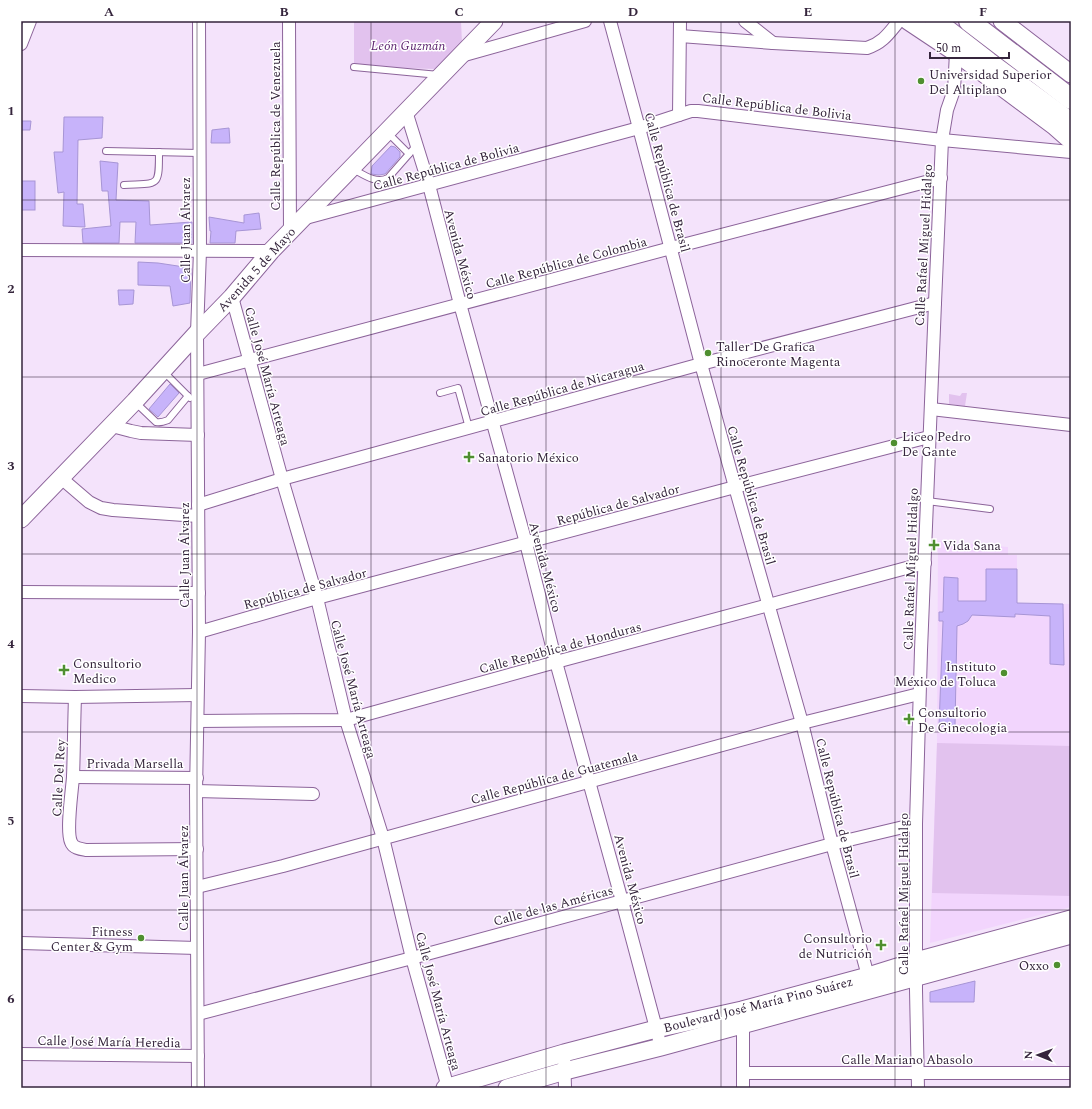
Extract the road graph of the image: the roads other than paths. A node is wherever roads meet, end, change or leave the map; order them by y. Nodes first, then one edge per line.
1 (30, 21) edge
2 (199, 21) edge
3 (289, 21) edge
4 (494, 21) edge
5 (584, 21) edge
6 (610, 21) edge
7 (680, 21) edge
8 (745, 21) edge
9 (899, 21) edge
10 (908, 21) edge
11 (935, 21) edge
12 (968, 21) edge
13 (1005, 22) edge
14 (983, 27) edge
15 (680, 36) junction
16 (21, 44) edge
17 (773, 44) junction
18 (956, 53) junction
19 (462, 56) junction
20 (988, 62) junction
21 (354, 67) dead end
22 (1071, 74) edge
23 (442, 75) junction
24 (1008, 92) junction
25 (1071, 99) edge
26 (406, 111) junction
27 (679, 115) junction
28 (1071, 123) edge
29 (639, 128) junction
30 (386, 132) junction
31 (942, 140) junction
32 (1071, 141) edge
33 (413, 149) junction
34 (106, 151) dead end
35 (159, 152) junction
36 (1071, 152) edge
37 (199, 153) junction
38 (352, 168) junction
39 (941, 178) junction
40 (124, 184) dead end
41 (429, 185) junction
42 (301, 219) junction
43 (290, 232) junction
44 (672, 248) junction
45 (21, 250) edge
46 (200, 251) junction
47 (271, 251) junction
48 (232, 297) junction
49 (934, 303) junction
50 (460, 304) junction
51 (197, 333) junction
52 (249, 360) junction
53 (701, 364) junction
54 (163, 371) junction
55 (198, 374) junction
56 (440, 393) dead end
57 (188, 396) junction
58 (135, 401) junction
59 (197, 406) junction
60 (931, 409) junction
61 (492, 422) junction
62 (1071, 425) edge
63 (112, 426) junction
64 (469, 428) junction
65 (198, 435) junction
66 (929, 437) junction
67 (61, 478) junction
68 (282, 479) junction
69 (735, 487) junction
70 (927, 500) junction
71 (990, 509) dead end
72 (198, 511) junction
73 (21, 519) edge
74 (526, 543) junction
75 (925, 563) junction
76 (21, 592) edge
77 (199, 593) junction
78 (317, 598) junction
79 (769, 605) junction
80 (199, 632) junction
81 (556, 662) junction
82 (197, 694) junction
83 (919, 694) junction
84 (21, 696) edge
85 (75, 697) junction
86 (346, 720) junction
87 (198, 721) junction
88 (802, 723) junction
89 (73, 777) junction
90 (197, 778) junction
91 (590, 782) junction
92 (196, 791) junction
93 (314, 794) dead end
94 (916, 824) junction
95 (383, 838) junction
96 (832, 844) junction
97 (197, 849) junction
98 (197, 887) junction
99 (622, 901) junction
100 (1071, 919) edge
101 (1071, 935) edge
102 (21, 943) edge
103 (197, 948) junction
104 (412, 958) junction
105 (916, 969) junction
106 (868, 976) junction
107 (198, 1014) junction
108 (742, 1017) junction
109 (656, 1029) junction
110 (660, 1046) junction
111 (564, 1053) junction
112 (21, 1054) edge
113 (198, 1056) junction
114 (566, 1071) junction
115 (743, 1073) junction
116 (918, 1073) junction
117 (1071, 1073) edge
118 (198, 1088) edge
119 (447, 1088) edge
120 (507, 1088) edge
121 (565, 1088) edge
122 (743, 1088) edge
123 (918, 1088) edge

1 - 16 street
2 - 37 street, Calle Juan Álvarez
3 - 43 street, Calle República de Venezuela
4 - 19 main road, Avenida 5 de Mayo
5 - 19 street
6 - 29 street, Calle República de Brasil
7 - 15 street
8 - 17 street
9 - 17 street
10 - 18 main road
11 - 20 highway
12 - 14 highway
13 - 22 main road
14 - 25 highway
15 - 17 street
15 - 27 street
18 - 24 main road
18 - 31 street, Calle Rafael Miguel Hidalgo
19 - 23 main road, Avenida 5 de Mayo
20 - 24 highway
20 - 28 highway
21 - 23 lane
23 - 26 main road, Avenida 5 de Mayo
24 - 32 main road
26 - 30 main road, Avenida 5 de Mayo
26 - 33 street, Avenida México
27 - 29 street, Calle República de Bolivia
27 - 31 street, Calle República de Bolivia
29 - 41 street, Calle República de Bolivia
29 - 44 street, Calle República de Brasil
30 - 33 lane
30 - 38 main road, Avenida 5 de Mayo
31 - 36 street, Calle República de Bolivia
31 - 39 street, Calle Rafael Miguel Hidalgo
33 - 38 lane
33 - 41 street, Avenida México
34 - 35 lane
35 - 37 lane
35 - 40 lane
37 - 46 street, Calle Juan Álvarez
38 - 42 main road, Avenida 5 de Mayo
39 - 44 street, Calle República de Colombia
39 - 49 street, Calle Rafael Miguel Hidalgo
41 - 42 street, Calle República de Bolivia
41 - 50 street, Avenida México
42 - 43 main road, Avenida 5 de Mayo
43 - 47 main road, Avenida 5 de Mayo
44 - 50 street, Calle República de Colombia
44 - 53 street, Calle República de Brasil
45 - 46 street
46 - 47 street
46 - 51 street, Calle Juan Álvarez
47 - 48 main road, Avenida 5 de Mayo
48 - 51 main road, Avenida 5 de Mayo
48 - 52 street, Calle José María Arteaga
49 - 53 street, Calle República de Nicaragua
49 - 60 street, Calle Rafael Miguel Hidalgo
50 - 52 street, Calle República de Colombia
50 - 61 street, Avenida México
51 - 54 main road, Avenida 5 de Mayo
51 - 55 street, Calle Juan Álvarez
52 - 55 street, Calle República de Colombia
52 - 68 street, Calle José María Arteaga
53 - 61 street, Calle República de Nicaragua
53 - 69 street, Calle República de Brasil
54 - 57 lane
54 - 58 main road, Avenida 5 de Mayo
55 - 59 street, Calle Juan Álvarez
56 - 64 lane
57 - 58 lane
57 - 59 lane
58 - 63 main road, Avenida 5 de Mayo
59 - 65 street, Calle Juan Álvarez
60 - 62 street
60 - 66 street, Calle Rafael Miguel Hidalgo
61 - 64 street, Calle República de Nicaragua
61 - 74 street, Avenida México
63 - 65 street
63 - 67 main road, Avenida 5 de Mayo
64 - 68 street, Calle República de Nicaragua
65 - 72 street, Calle Juan Álvarez
66 - 69 street, República de Salvador
66 - 70 street, Calle Rafael Miguel Hidalgo
67 - 72 street
67 - 73 main road, Avenida 5 de Mayo
68 - 72 street, Calle República de Nicaragua
68 - 78 street, Calle José María Arteaga
69 - 74 street, República de Salvador
69 - 79 street, Calle República de Brasil
70 - 71 lane
70 - 75 street, Calle Rafael Miguel Hidalgo
72 - 77 street, Calle Juan Álvarez
74 - 78 street, República de Salvador
74 - 81 street, Avenida México
75 - 79 street, Calle República de Honduras
75 - 83 street, Calle Rafael Miguel Hidalgo
76 - 77 street
77 - 80 street, Calle Juan Álvarez
78 - 80 street, República de Salvador
78 - 86 street, Calle José María Arteaga
79 - 81 street, Calle República de Honduras
79 - 88 street, Calle República de Brasil
80 - 82 street, Calle Juan Álvarez
81 - 86 street, Calle República de Honduras
81 - 91 street, Avenida México
82 - 85 street
82 - 87 street, Calle Juan Álvarez
83 - 88 street, Calle República de Guatemala
83 - 94 street, Calle Rafael Miguel Hidalgo
84 - 85 street
85 - 89 street, Calle Del Rey
86 - 87 street, Calle República de Honduras
86 - 95 street, Calle José María Arteaga
87 - 90 street, Calle Juan Álvarez
88 - 91 street, Calle República de Guatemala
88 - 96 street, Calle República de Brasil
89 - 90 street, Privada Marsella
89 - 97 street, Calle Del Rey
90 - 92 street, Calle Juan Álvarez
91 - 95 street, Calle República de Guatemala
91 - 99 street, Avenida México
92 - 93 street
92 - 97 street, Calle Juan Álvarez
94 - 96 street, Calle de las Américas
94 - 105 street, Calle Rafael Miguel Hidalgo
95 - 98 street, Calle República de Guatemala
95 - 104 street, Calle José María Arteaga
96 - 99 street, Calle de las Américas
96 - 106 street, Calle República de Brasil
97 - 98 street, Calle Juan Álvarez
98 - 103 street, Calle Juan Álvarez
99 - 104 street, Calle de las Américas
99 - 109 street, Avenida México
100 - 105 main road, Boulevard José María Pino Suárez
101 - 105 main road, Boulevard José María Pino Suárez
102 - 103 street
103 - 107 street, Calle Juan Álvarez
104 - 107 street, Calle de las Américas
104 - 119 street, Calle José María Arteaga
105 - 106 main road, Boulevard José María Pino Suárez
105 - 108 main road, Boulevard José María Pino Suárez
105 - 116 street, Calle Rafael Miguel Hidalgo
106 - 108 main road, Boulevard José María Pino Suárez
107 - 113 street, Calle Juan Álvarez
108 - 109 main road, Boulevard José María Pino Suárez
108 - 110 main road, Boulevard José María Pino Suárez
108 - 115 street
109 - 110 street, Avenida México
109 - 111 main road, Boulevard José María Pino Suárez
110 - 114 main road, Boulevard José María Pino Suárez
111 - 114 street
111 - 119 main road, Boulevard José María Pino Suárez
112 - 113 street, Calle José María Heredia
113 - 118 street, Calle Juan Álvarez
114 - 120 main road, Boulevard José María Pino Suárez
114 - 121 street
115 - 116 street, Calle Mariano Abasolo
115 - 122 street
116 - 117 street, Calle Mariano Abasolo
116 - 123 street, Calle Rafael Miguel Hidalgo

